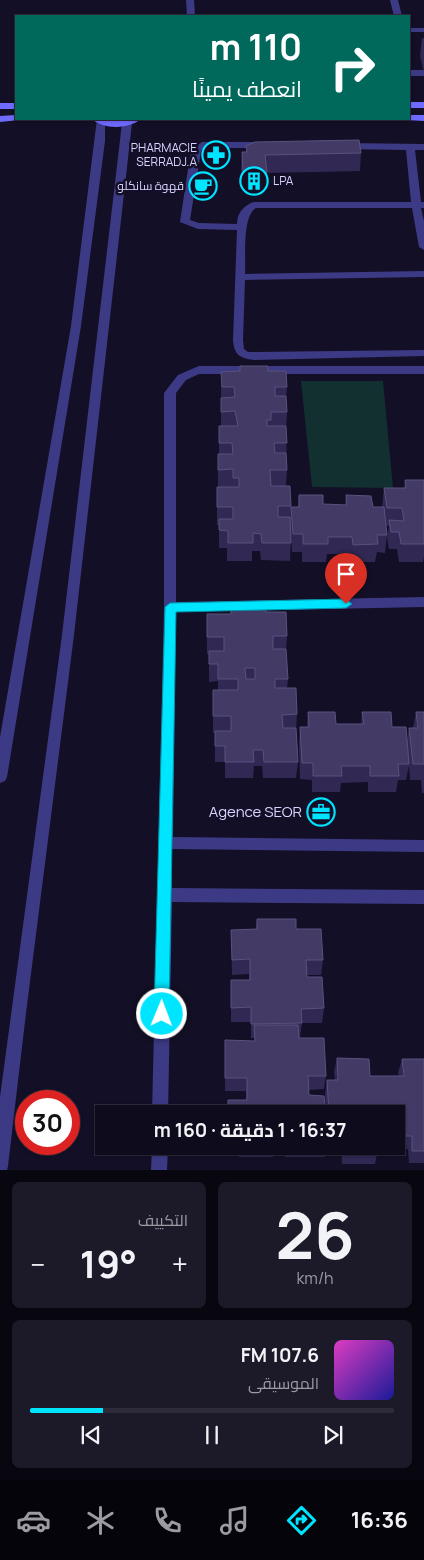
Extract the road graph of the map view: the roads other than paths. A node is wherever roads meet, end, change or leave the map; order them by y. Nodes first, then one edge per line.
1 (190, 0) edge
2 (394, 0) edge
3 (191, 15) edge
4 (398, 15) edge
5 (410, 30) edge
6 (424, 30) edge
7 (410, 71) edge
8 (424, 73) edge
9 (410, 105) edge
10 (424, 105) edge
11 (0, 106) edge
12 (15, 106) edge
13 (0, 118) edge
14 (15, 118) edge
15 (410, 118) edge
16 (424, 118) edge
17 (99, 120) edge
18 (134, 120) edge
19 (271, 146) edge
20 (330, 146) edge
21 (410, 147) junction
22 (424, 147) edge
23 (420, 205) edge
24 (242, 227) junction
25 (424, 247) edge
26 (424, 274) edge
27 (241, 277) junction
28 (424, 353) edge
29 (424, 370) edge
30 (424, 602) edge
31 (170, 607) junction
32 (0, 778) edge
33 (166, 843) junction
34 (424, 846) edge
35 (164, 895) junction
36 (424, 897) edge
37 (160, 1105) edge
38 (160, 1155) edge
39 (0, 1166) edge
40 (159, 1170) edge

1 - 3 street
2 - 4 street
5 - 6 street
7 - 8 street
9 - 10 main road
11 - 12 main road
13 - 14 main road
15 - 16 main road
17 - 18 main road
17 - 32 street
18 - 39 street
19 - 24 street
20 - 21 street
21 - 22 street
21 - 23 street
23 - 24 street
23 - 25 street
24 - 27 street
26 - 27 street
27 - 28 street
29 - 31 street
30 - 31 street
31 - 33 street
33 - 34 street
33 - 35 street
35 - 36 street
35 - 37 street
38 - 40 street

